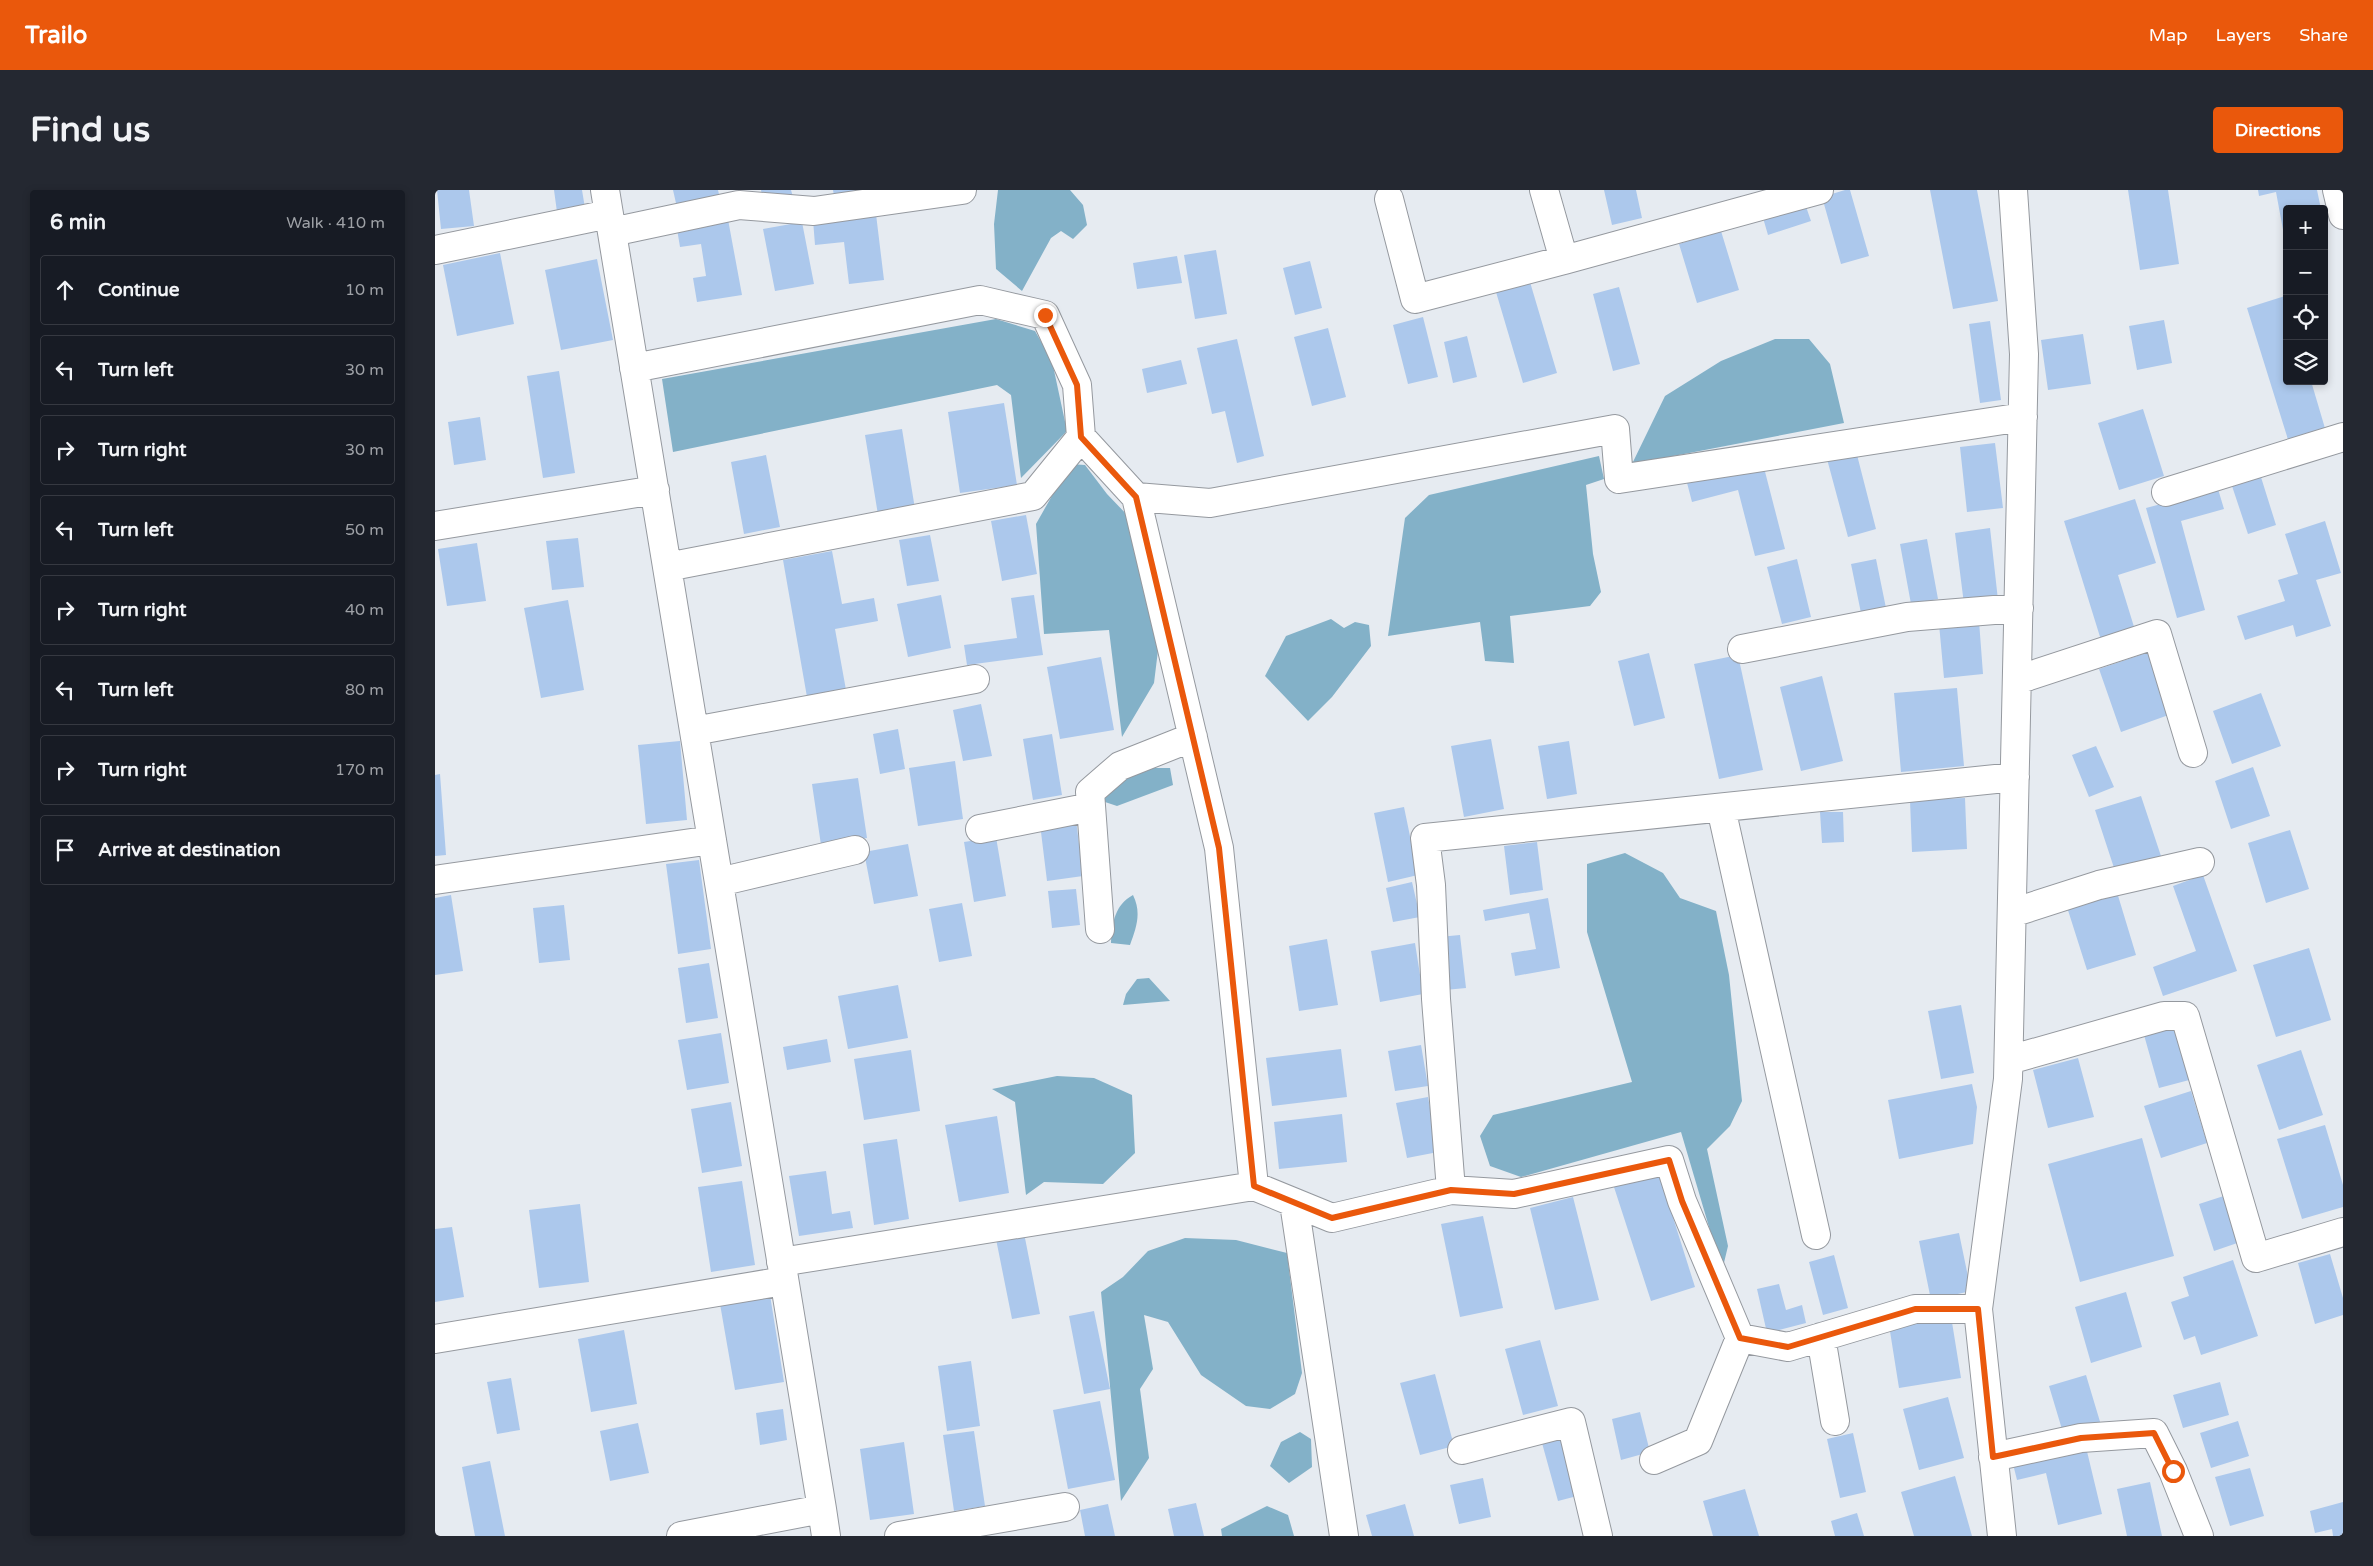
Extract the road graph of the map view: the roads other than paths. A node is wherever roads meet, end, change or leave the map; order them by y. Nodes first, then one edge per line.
1 (962, 190) edge
2 (1544, 190) edge
3 (1819, 190) edge
4 (2013, 190) edge
5 (2337, 190) edge
6 (1389, 199) dead end
7 (609, 212) edge
8 (2343, 215) edge
9 (435, 250) edge
10 (1564, 260) junction
11 (634, 368) junction
12 (2023, 417) junction
13 (1081, 437) junction
14 (2343, 437) edge
15 (655, 490) junction
16 (2166, 492) dead end
17 (1136, 497) junction
18 (435, 526) edge
19 (667, 567) junction
20 (2019, 608) junction
21 (1742, 649) dead end
22 (975, 679) dead end
23 (2017, 680) junction
24 (694, 732) junction
25 (1193, 737) junction
26 (2193, 753) dead end
27 (2015, 777) junction
28 (1091, 806) junction
29 (1721, 808) junction
30 (980, 829) dead end
31 (712, 840) junction
32 (855, 850) dead end
33 (2199, 862) dead end
34 (435, 880) edge
35 (719, 882) junction
36 (2012, 913) junction
37 (1100, 929) dead end
38 (2009, 1060) junction
39 (1254, 1186) junction
40 (1451, 1190) junction
41 (1294, 1203) junction
42 (2343, 1232) edge
43 (1816, 1235) dead end
44 (783, 1272) junction
45 (1978, 1309) junction
46 (1821, 1337) junction
47 (1740, 1338) junction
48 (435, 1339) edge
49 (1835, 1421) dead end
50 (1462, 1450) dead end
51 (1993, 1457) junction
52 (1654, 1460) dead end
53 (1065, 1507) dead end
54 (822, 1508) junction
55 (681, 1536) edge
56 (826, 1536) edge
57 (899, 1536) edge
58 (1344, 1536) edge
59 (1598, 1536) edge
60 (2002, 1536) edge
61 (2199, 1536) edge

1 - 7 street
2 - 10 street
3 - 10 street
4 - 12 street
5 - 8 street
6 - 10 street
7 - 9 street
7 - 11 street
11 - 13 street
11 - 15 street
12 - 17 street
12 - 20 street
13 - 17 street
13 - 19 street
14 - 16 street
15 - 18 street
15 - 19 street
17 - 25 street
19 - 24 street
20 - 21 street
20 - 23 street
22 - 24 street
23 - 26 street
23 - 27 street
24 - 31 street
25 - 28 street
25 - 39 street
27 - 29 street
27 - 36 street
28 - 30 street
28 - 37 street
29 - 40 street
29 - 43 street
31 - 34 street
31 - 35 street
32 - 35 street
33 - 36 street
35 - 44 street
36 - 38 street
38 - 42 street
38 - 45 street
39 - 41 street
39 - 44 street
40 - 41 street
40 - 47 street
41 - 58 street
44 - 48 street
44 - 54 street
45 - 46 street
45 - 51 street
46 - 47 street
46 - 49 street
47 - 52 street
50 - 59 street
51 - 60 street
51 - 61 street
53 - 57 street
54 - 55 street
54 - 56 street

